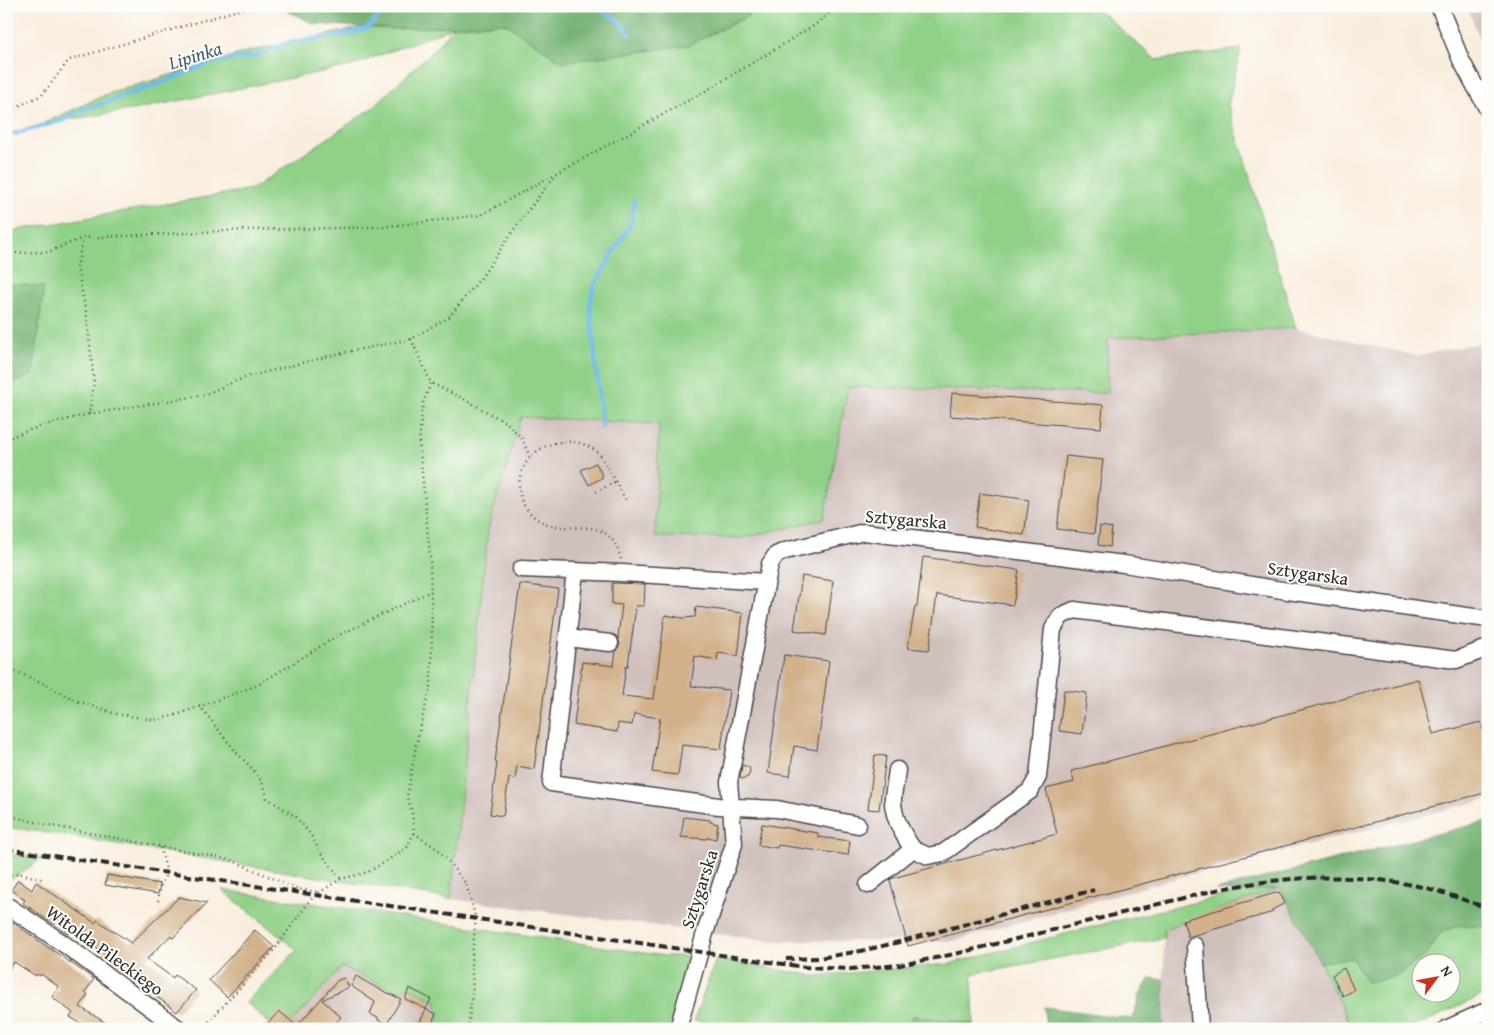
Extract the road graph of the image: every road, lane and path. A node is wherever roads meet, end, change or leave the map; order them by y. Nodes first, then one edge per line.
1 (252, 6) edge
2 (837, 6) edge
3 (1438, 6) edge
4 (1487, 108) edge
5 (6, 112) edge
6 (555, 174) junction
7 (83, 238) junction
8 (6, 255) edge
9 (411, 339) junction
10 (431, 383) junction
11 (88, 414) junction
12 (6, 439) edge
13 (530, 457) junction
14 (615, 482) junction
15 (596, 492) dead end
16 (627, 502) dead end
17 (521, 569) dead end
18 (575, 571) junction
19 (622, 573) junction
20 (766, 582) junction
21 (431, 591) junction
22 (1488, 620) edge
23 (567, 638) junction
24 (610, 643) dead end
25 (1488, 648) edge
26 (6, 667) edge
27 (199, 706) junction
28 (897, 770) dead end
29 (732, 806) junction
30 (6, 815) edge
31 (858, 825) dead end
32 (414, 833) junction
33 (160, 846) junction
34 (913, 850) junction
35 (6, 875) edge
36 (42, 879) dead end
37 (341, 879) junction
38 (868, 884) dead end
39 (320, 892) junction
40 (158, 901) dead end
41 (6, 905) edge
42 (1195, 946) dead end
43 (1488, 1010) edge
44 (1449, 1028) edge
45 (179, 1029) edge
46 (202, 1029) edge
47 (468, 1029) edge
48 (678, 1029) edge
49 (1200, 1029) edge

1 - 5 path
2 - 6 path
3 - 4 street
6 - 7 path
6 - 9 path
7 - 8 path
7 - 11 path
9 - 10 path
9 - 11 path
10 - 13 path
10 - 21 path
11 - 12 path
13 - 14 path
13 - 19 path
14 - 15 path
14 - 16 path
17 - 18 street
18 - 19 street
18 - 23 street
19 - 20 street
20 - 22 street, Sztygarska
20 - 29 street, Sztygarska
21 - 27 path
21 - 32 path
23 - 24 street
23 - 29 street
25 - 34 street
26 - 27 path
27 - 37 path
28 - 34 street
29 - 31 street
29 - 48 street, Sztygarska
30 - 33 path
32 - 37 path
32 - 47 path
33 - 39 path
33 - 40 path
34 - 38 street
35 - 36 path
37 - 39 path
39 - 46 path
41 - 45 street, Witolda Pileckiego
42 - 49 street
43 - 44 street

